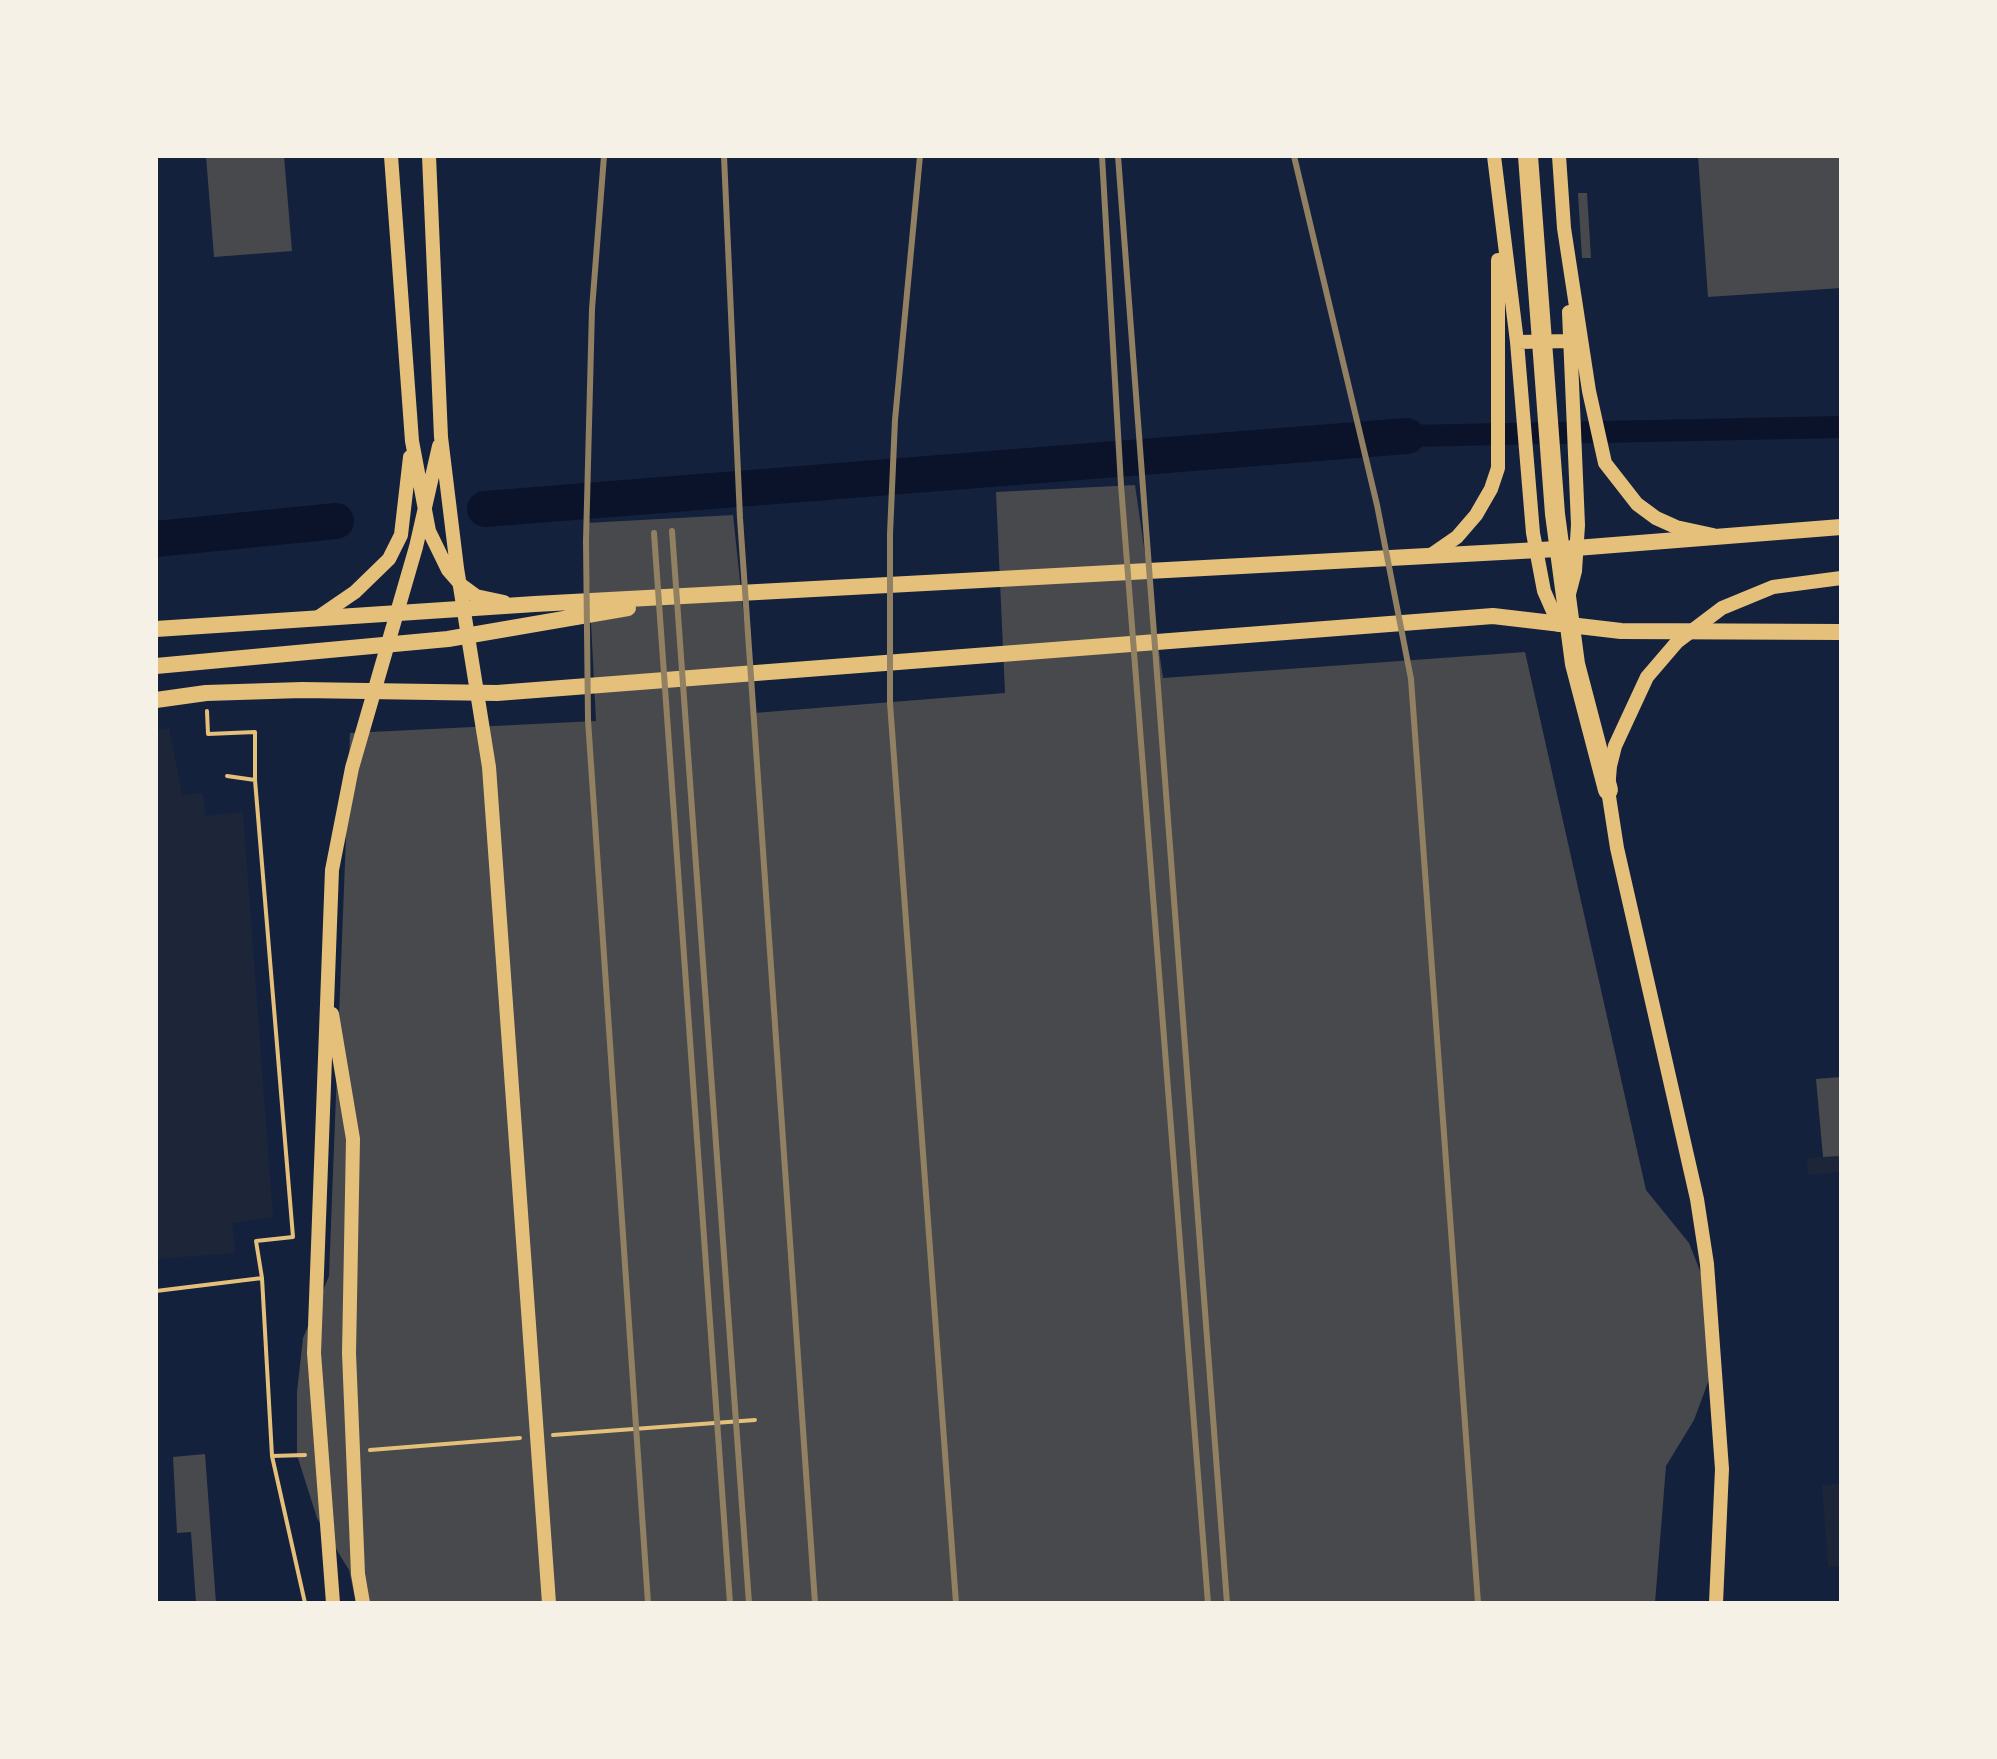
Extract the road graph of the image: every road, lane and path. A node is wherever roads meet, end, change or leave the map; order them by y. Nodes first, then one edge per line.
1 (391, 156) edge
2 (429, 156) edge
3 (1494, 156) edge
4 (1528, 156) edge
5 (1559, 156) edge
6 (1497, 199) junction
7 (1564, 228) junction
8 (1570, 341) junction
9 (1517, 342) junction
10 (441, 437) junction
11 (412, 441) junction
12 (1841, 527) edge
13 (1729, 538) junction
14 (1576, 548) junction
15 (1536, 549) junction
16 (1431, 555) junction
17 (1841, 578) edge
18 (708, 595) junction
19 (535, 604) junction
20 (317, 618) junction
21 (1559, 625) junction
22 (156, 629) edge
23 (1841, 632) edge
24 (156, 666) edge
25 (206, 693) junction
26 (156, 700) edge
27 (227, 776) dead end
28 (255, 780) junction
29 (1608, 790) junction
30 (327, 980) junction
31 (262, 1278) junction
32 (156, 1291) edge
33 (297, 1455) dead end
34 (272, 1456) junction
35 (305, 1603) edge
36 (333, 1603) edge
37 (363, 1603) edge
38 (549, 1603) edge
39 (1716, 1603) edge

1 - 11 street
2 - 10 street
3 - 6 street
4 - 29 highway
5 - 7 street
6 - 9 street
6 - 16 street
7 - 8 street
7 - 13 street
8 - 9 street
8 - 14 street
9 - 15 street
10 - 30 street
10 - 38 street
11 - 19 street
11 - 20 street
12 - 13 main road
13 - 14 main road
14 - 15 main road
14 - 21 street
15 - 16 main road
15 - 21 street
16 - 18 main road
17 - 29 street
18 - 19 main road
18 - 24 main road
19 - 20 main road
20 - 22 main road
21 - 23 main road
21 - 25 main road
25 - 26 main road
25 - 28 path
27 - 28 path
28 - 31 path
29 - 39 street
30 - 36 street
30 - 37 street
31 - 32 path
31 - 34 path
33 - 34 path
34 - 35 path

